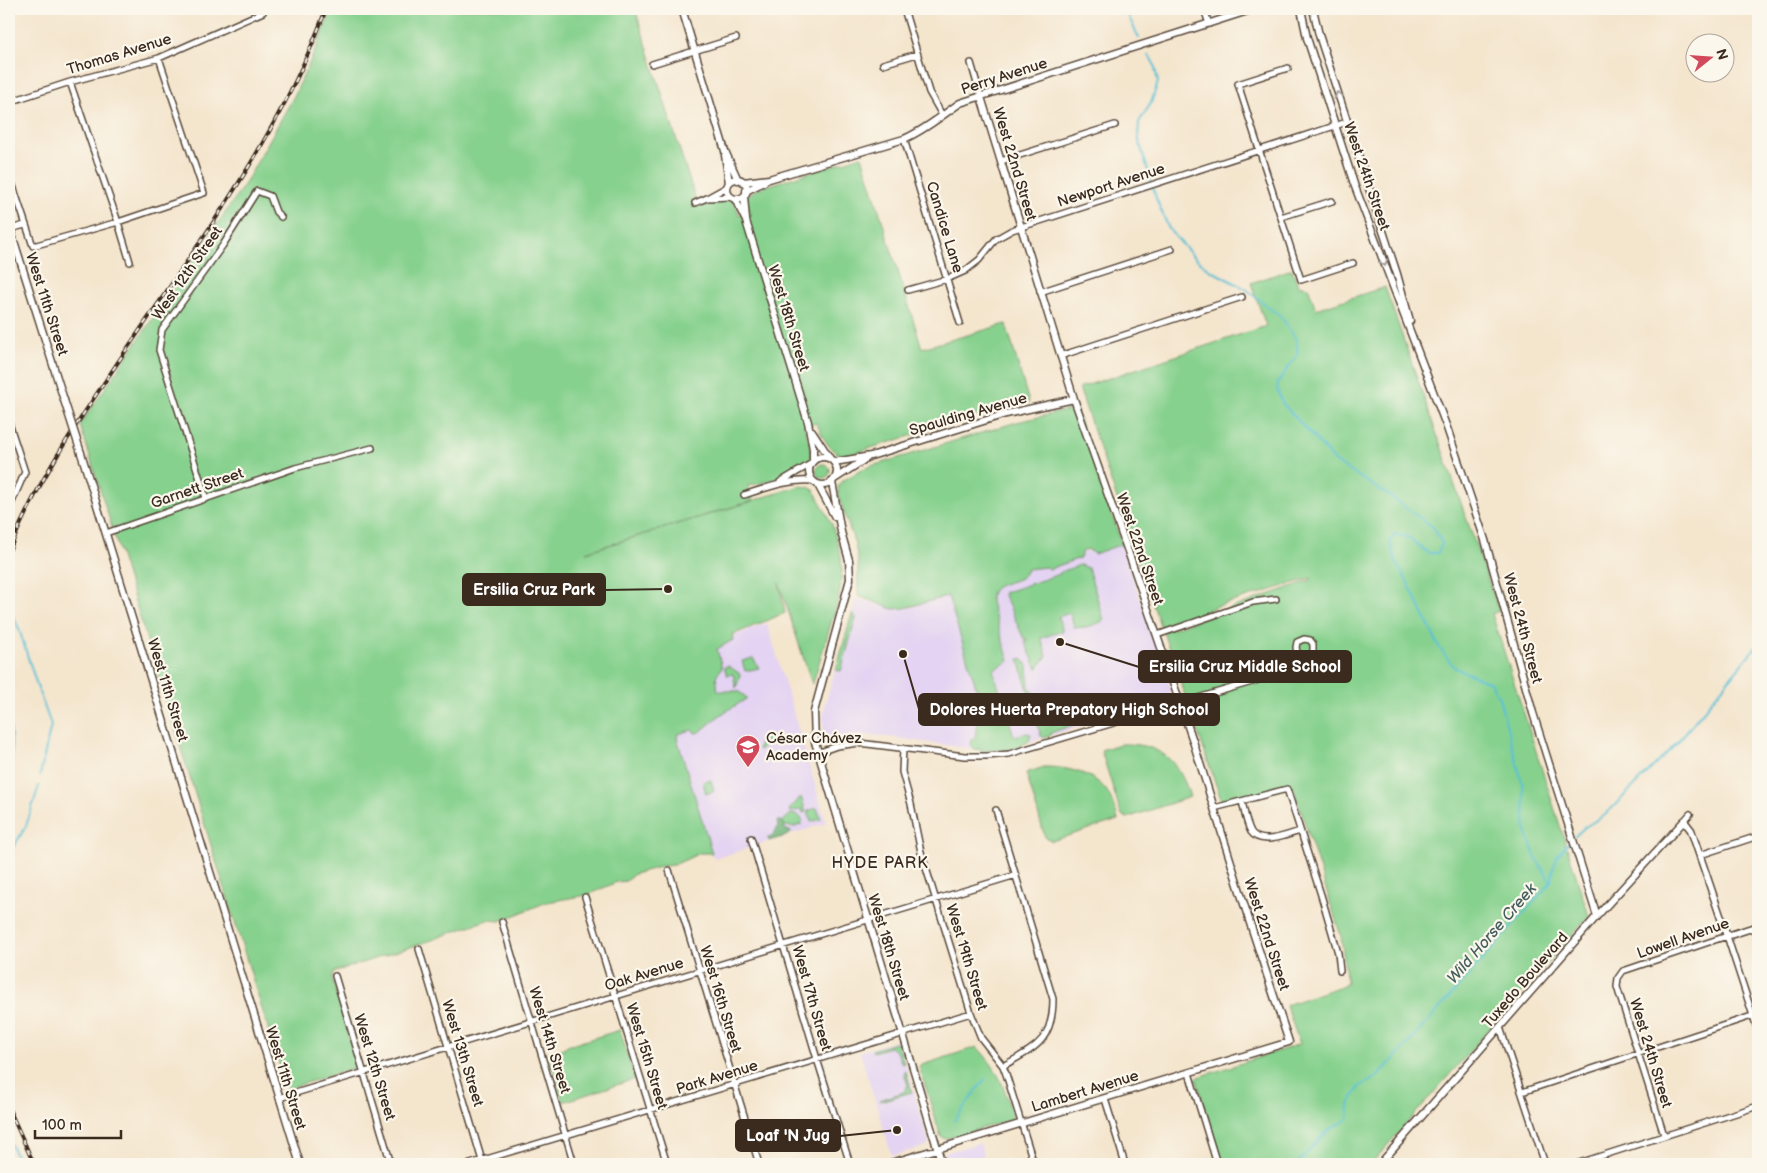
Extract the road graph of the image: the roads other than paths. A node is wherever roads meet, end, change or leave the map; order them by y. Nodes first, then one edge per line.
1 (682, 9) edge
2 (904, 9) edge
3 (1204, 9) edge
4 (1254, 9) edge
5 (1301, 9) edge
6 (1313, 9) edge
7 (263, 12) dead end
8 (1209, 24) junction
9 (736, 38) dead end
10 (694, 50) junction
11 (918, 54) junction
12 (159, 58) junction
13 (971, 63) dead end
14 (652, 64) dead end
15 (883, 64) dead end
16 (1288, 68) dead end
17 (70, 82) junction
18 (981, 96) junction
19 (9, 102) edge
20 (942, 115) junction
21 (1347, 122) junction
22 (1115, 125) dead end
23 (1335, 126) junction
24 (904, 138) junction
25 (1260, 150) junction
26 (725, 151) junction
27 (1001, 161) junction
28 (9, 174) edge
29 (769, 179) junction
30 (741, 181) junction
31 (728, 185) junction
32 (745, 193) junction
33 (708, 198) junction
34 (732, 198) junction
35 (1332, 201) dead end
36 (695, 202) dead end
37 (281, 217) dead end
38 (1281, 217) junction
39 (746, 221) junction
40 (118, 222) junction
41 (25, 225) junction
42 (10, 227) edge
43 (1021, 227) junction
44 (1172, 249) dead end
45 (130, 262) dead end
46 (1353, 263) dead end
47 (947, 278) junction
48 (908, 290) dead end
49 (1040, 292) junction
50 (1242, 297) dead end
51 (960, 323) dead end
52 (1418, 349) junction
53 (1060, 356) junction
54 (1074, 399) junction
55 (808, 422) junction
56 (9, 423) edge
57 (372, 448) dead end
58 (871, 456) junction
59 (831, 460) junction
60 (811, 462) junction
61 (833, 480) junction
62 (815, 483) junction
63 (771, 486) junction
64 (744, 495) dead end
65 (206, 498) junction
66 (9, 509) edge
67 (841, 532) junction
68 (106, 533) junction
69 (1276, 599) dead end
70 (1156, 635) junction
71 (1302, 666) junction
72 (1180, 702) junction
73 (903, 748) junction
74 (817, 753) junction
75 (1242, 801) junction
76 (1214, 808) junction
77 (996, 810) dead end
78 (1690, 814) dead end
79 (1684, 821) junction
80 (1300, 831) junction
81 (1758, 836) edge
82 (751, 838) dead end
83 (1700, 855) junction
84 (669, 870) dead end
85 (1016, 875) junction
86 (585, 897) dead end
87 (935, 898) junction
88 (1597, 916) junction
89 (868, 919) junction
90 (502, 922) dead end
91 (1758, 926) edge
92 (1727, 936) junction
93 (783, 944) junction
94 (419, 949) dead end
95 (699, 970) junction
96 (1340, 970) dead end
97 (335, 976) dead end
98 (1618, 978) joint
99 (615, 995) junction
100 (971, 1013) junction
101 (1756, 1015) edge
102 (531, 1021) junction
103 (1500, 1027) junction
104 (1758, 1031) edge
105 (903, 1034) junction
106 (1290, 1042) joint
107 (449, 1046) junction
108 (1638, 1054) junction
109 (817, 1060) junction
110 (1003, 1066) junction
111 (363, 1072) junction
112 (1189, 1073) junction
113 (734, 1086) junction
114 (1522, 1092) junction
115 (279, 1098) junction
116 (1105, 1099) junction
117 (1758, 1106) edge
118 (650, 1110) junction
119 (1022, 1124) junction
120 (565, 1136) junction
121 (1664, 1136) junction
122 (937, 1149) junction
123 (483, 1162) edge
124 (300, 1164) edge
125 (391, 1164) edge
126 (470, 1164) edge
127 (574, 1164) edge
128 (667, 1164) edge
129 (759, 1164) edge
130 (850, 1164) edge
131 (888, 1164) edge
132 (942, 1164) edge
133 (1034, 1164) edge
134 (1125, 1164) edge
135 (1217, 1164) edge
136 (1380, 1164) edge
137 (1545, 1164) edge
138 (1576, 1164) edge

1 - 10 street
2 - 11 street
3 - 8 street
4 - 8 street, Perry Avenue
5 - 23 street, West 24th Street
21 -> 6 street, West 24th Street
7 - 12 street, Thomas Avenue
8 - 18 street, Perry Avenue
9 - 10 street
10 - 14 street
10 - 26 street
11 - 15 street
11 - 20 street
12 - 17 street, Thomas Avenue
12 - 40 street
13 - 18 street, West 22nd Street
16 - 25 street
17 - 19 street, Thomas Avenue
17 - 40 street
18 - 20 street, Perry Avenue
18 - 27 street, West 22nd Street
20 - 24 street, Perry Avenue
21 - 23 street, Newport Avenue
21 - 52 street, West 24th Street
22 - 27 street
23 - 25 street, Newport Avenue
23 -> 52 street, West 24th Street
24 - 29 street, Perry Avenue
24 - 47 street, Candice Lane
25 - 38 street
25 - 43 street, Newport Avenue
26 - 30 street
26 - 31 street
27 - 43 street, West 22nd Street
28 - 41 street
29 - 30 street, Perry Avenue
29 - 32 street, Perry Avenue
30 - 31 street
30 - 32 street
31 - 33 street
31 - 34 street
32 - 34 street
32 - 39 street, West 18th Street
33 - 34 street
33 - 36 street
34 - 39 street, West 18th Street
35 - 38 street
37 - 65 street, West 12th Street
38 - 46 street
39 - 55 street, West 18th Street
40 - 41 street
40 - 45 street
41 - 42 street
42 - 68 street, West 11th Street, bridge
43 - 47 street, Newport Avenue
43 - 49 street, West 22nd Street
44 - 49 street
47 - 48 street, Newport Avenue
47 - 51 street, Candice Lane
49 - 53 street, West 22nd Street
50 - 53 street
52 - 88 street, West 24th Street
53 - 54 street, West 22nd Street
54 - 58 street, Spaulding Avenue
54 - 70 street, West 22nd Street
55 - 59 street, West 18th Street
55 - 60 street, West 18th Street
56 - 66 street
57 - 65 street, Garnett Street
58 - 59 street, Spaulding Avenue
58 - 61 street, Spaulding Avenue
59 - 60 street
59 - 61 street
60 - 62 street
60 - 63 street
61 - 62 street
61 - 67 street, West 18th Street
62 - 63 street
62 - 67 street, West 18th Street
63 - 64 street
65 - 68 street, Garnett Street
67 - 74 street, West 18th Street
68 - 115 street, West 11th Street
69 - 70 street
70 - 72 street, West 22nd Street
71 - 71 street
71 - 72 street
72 - 73 street
72 - 76 street, West 22nd Street
73 - 74 street
73 - 87 street, West 19th Street
74 - 89 street, West 18th Street
75 - 76 street
75 - 80 street
75 - 80 street
76 - 106 street, West 22nd Street
77 - 85 street
78 - 79 street, Tuxedo Boulevard
79 - 83 street
79 - 88 street, Tuxedo Boulevard
80 - 96 street
81 - 83 street
82 - 93 street, West 17th Street
83 - 92 street
84 - 95 street, West 16th Street
85 - 87 street, Oak Avenue
85 - 110 street
86 - 99 street, West 15th Street
87 - 89 street, Oak Avenue
87 - 100 street, West 19th Street
88 - 103 street, Tuxedo Boulevard
89 - 93 street, Oak Avenue
89 - 105 street, West 18th Street
90 - 102 street, West 14th Street
91 - 92 street, Lowell Avenue
92 - 98 street, Lowell Avenue
92 - 101 street
93 - 95 street, Oak Avenue
93 - 109 street, West 17th Street
94 - 107 street, West 13th Street
95 - 99 street, Oak Avenue
95 - 113 street, West 16th Street
97 - 111 street, West 12th Street
98 - 108 street, West 24th Street
99 - 102 street, Oak Avenue
99 - 118 street, West 15th Street
100 - 105 street, Park Avenue
100 - 110 street, West 19th Street
101 - 104 street
101 - 108 street
102 - 107 street, Oak Avenue
102 - 120 street, West 14th Street
103 - 114 street
103 - 136 street, Tuxedo Boulevard
105 - 109 street, Park Avenue
105 - 122 street, West 18th Street
106 - 112 street, Lambert Avenue
107 - 111 street, Oak Avenue
107 - 123 street, West 13th Street
108 - 114 street
108 - 121 street, West 24th Street
109 - 113 street, Park Avenue
109 - 130 street, West 17th Street
110 - 119 street, West 19th Street
111 - 115 street, Oak Avenue
111 - 125 street, West 12th Street
112 - 116 street, Lambert Avenue
112 - 135 street
113 - 118 street, Park Avenue
113 - 129 street, West 16th Street
114 - 137 street
115 - 124 street, West 11th Street
116 - 119 street, Lambert Avenue
116 - 134 street
117 - 121 street
118 - 120 street, Park Avenue
118 - 128 street, West 15th Street
119 - 122 street, Lambert Avenue
119 - 133 street, West 19th Street
120 - 123 street, Park Avenue
120 - 127 street, West 14th Street
121 - 138 street
122 - 131 street, Lambert Avenue
122 - 132 street, West 18th Street
123 - 126 street, Park Avenue

